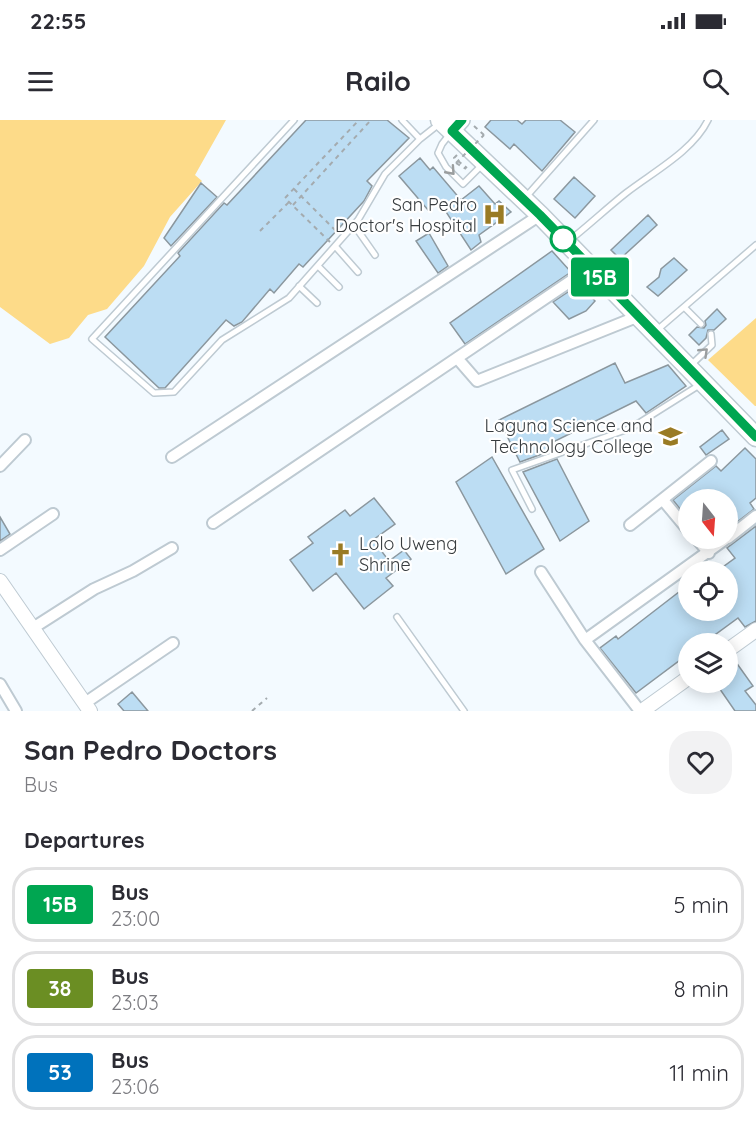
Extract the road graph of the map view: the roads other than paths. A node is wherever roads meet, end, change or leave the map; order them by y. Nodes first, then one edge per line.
1 (294, 120) edge
2 (402, 120) edge
3 (594, 120) edge
4 (708, 120) edge
5 (449, 123) edge
6 (420, 139) junction
7 (485, 162) junction
8 (524, 200) junction
9 (540, 215) junction
10 (354, 225) junction
11 (566, 243) junction
12 (756, 245) edge
13 (335, 246) junction
14 (375, 255) dead end
15 (318, 266) junction
16 (590, 268) junction
17 (357, 272) dead end
18 (299, 286) junction
19 (339, 287) dead end
20 (317, 303) dead end
21 (684, 307) junction
22 (639, 316) junction
23 (701, 324) dead end
24 (655, 332) junction
25 (711, 334) dead end
26 (457, 358) junction
27 (688, 367) junction
28 (704, 382) junction
29 (756, 437) edge
30 (25, 440) dead end
31 (172, 457) dead end
32 (711, 460) dead end
33 (0, 466) edge
34 (663, 500) junction
35 (532, 509) dead end
36 (53, 514) dead end
37 (756, 516) edge
38 (678, 518) edge
39 (213, 523) dead end
40 (630, 525) dead end
41 (738, 530) edge
42 (172, 548) dead end
43 (706, 549) edge
44 (714, 549) edge
45 (0, 550) edge
46 (709, 553) junction
47 (541, 572) dead end
48 (0, 581) edge
49 (397, 617) dead end
50 (33, 628) junction
51 (756, 630) edge
52 (585, 640) junction
53 (173, 643) dead end
54 (738, 643) edge
55 (0, 684) edge
56 (678, 685) edge
57 (88, 707) edge
58 (16, 711) edge
59 (464, 711) edge
60 (641, 711) edge

1 - 18 lane
2 - 6 lane
3 - 8 lane
4 - 11 lane
5 - 6 lane
5 - 7 highway
5 -> 7 lane
6 - 10 lane
7 - 8 highway
8 - 9 highway
9 - 11 highway
9 - 31 street
10 - 13 lane
10 - 14 lane
11 - 16 highway
12 - 21 lane
13 - 15 lane
13 - 17 lane
15 - 18 lane
15 - 19 lane
16 - 22 highway
16 - 26 street
18 - 20 lane
21 - 23 lane
21 - 24 lane
22 - 24 highway
22 - 26 street
24 - 27 highway
27 -> 25 lane
26 - 39 street
27 - 28 highway
28 - 29 highway
28 - 35 lane
30 - 33 street
32 - 34 street
34 - 38 street
34 - 40 street
36 - 45 street
37 - 41 street
42 - 50 street
43 - 46 street
44 - 46 street
46 - 52 street
47 - 52 street
48 - 50 street
49 - 59 lane
50 - 57 street
51 - 54 street
52 - 60 street
53 - 57 street
55 - 58 street
56 - 60 street

